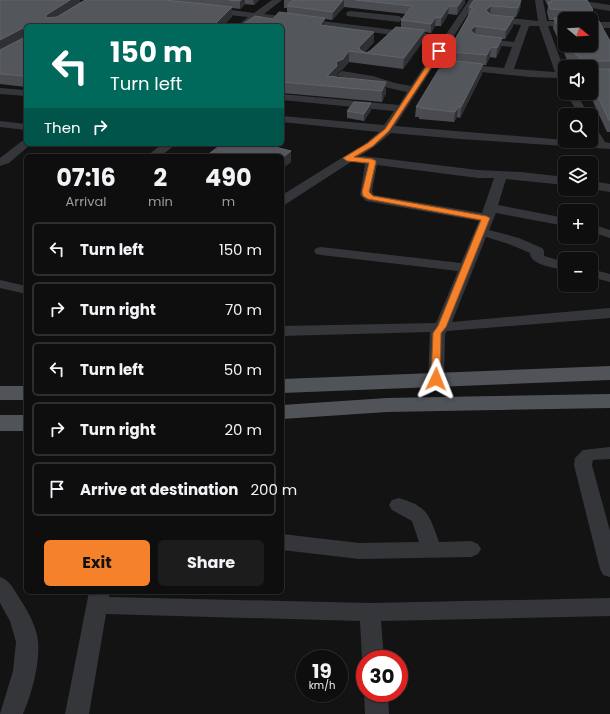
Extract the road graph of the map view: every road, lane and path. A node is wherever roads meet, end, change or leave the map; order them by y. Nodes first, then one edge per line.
1 (278, 0) edge
2 (473, 0) edge
3 (539, 0) edge
4 (562, 0) edge
5 (597, 0) edge
6 (610, 2) edge
7 (610, 8) edge
8 (203, 9) edge
9 (350, 14) dead end
10 (377, 14) junction
11 (256, 15) junction
12 (399, 19) dead end
13 (490, 19) edge
14 (526, 23) junction
15 (244, 24) edge
16 (543, 24) junction
17 (558, 24) edge
18 (598, 25) edge
19 (610, 25) edge
20 (368, 29) junction
21 (391, 32) junction
22 (447, 39) junction
23 (475, 40) edge
24 (380, 43) edge
25 (518, 45) junction
26 (558, 63) edge
27 (431, 64) junction
28 (349, 66) dead end
29 (508, 72) junction
30 (342, 74) junction
31 (558, 77) edge
32 (334, 83) edge
33 (414, 90) junction
34 (0, 91) edge
35 (24, 94) edge
36 (284, 97) edge
37 (401, 108) junction
38 (284, 119) edge
39 (0, 124) edge
40 (24, 127) edge
41 (387, 130) junction
42 (598, 136) edge
43 (24, 145) edge
44 (606, 145) edge
45 (166, 146) edge
46 (156, 154) edge
47 (347, 158) junction
48 (372, 161) junction
49 (0, 162) edge
50 (501, 175) junction
51 (558, 180) edge
52 (598, 186) edge
53 (610, 188) edge
54 (284, 200) edge
55 (486, 219) junction
56 (558, 222) edge
57 (598, 230) edge
58 (610, 234) edge
59 (321, 251) dead end
60 (558, 264) edge
61 (465, 268) junction
62 (598, 275) edge
63 (610, 278) edge
64 (0, 284) edge
65 (24, 288) edge
66 (610, 313) edge
67 (442, 327) junction
68 (284, 331) edge
69 (610, 373) edge
70 (436, 379) junction
71 (284, 386) edge
72 (0, 393) edge
73 (24, 393) edge
74 (610, 401) edge
75 (284, 412) edge
76 (24, 423) edge
77 (0, 424) edge
78 (610, 453) edge
79 (399, 505) dead end
80 (284, 542) edge
81 (471, 549) dead end
82 (432, 550) junction
83 (610, 569) edge
84 (0, 585) edge
85 (98, 599) edge
86 (610, 607) edge
87 (370, 612) junction
88 (372, 650) edge
89 (376, 702) edge
90 (10, 714) edge
91 (77, 714) edge
92 (377, 714) edge

1 - 11 street
2 - 22 street
3 - 16 street
4 - 7 street
5 - 6 street
8 - 11 street
9 - 10 street
10 - 12 street
10 - 20 street
11 - 15 street
11 - 20 street
13 - 14 street
14 - 16 street
14 - 25 street
16 - 17 street
16 - 26 street
18 - 19 street
20 - 21 street
21 - 22 street
21 - 24 street
22 - 27 street
23 - 25 street
25 - 29 street
27 - 29 street
27 - 33 street
28 - 30 street
29 - 31 street
30 - 32 street
30 - 33 street
33 - 37 street
34 - 35 street
36 - 37 street
37 - 41 street
38 - 41 street
39 - 40 street
41 - 44 street
41 - 47 street
42 - 44 street
43 - 49 street
45 - 46 street
47 - 48 street
47 - 54 street
48 - 50 street
48 - 55 street
50 - 51 street
50 - 55 street
52 - 53 street
55 - 56 street
55 - 60 street
55 - 61 street
57 - 58 street
59 - 61 street
61 - 67 street
62 - 63 street
64 - 65 street
66 - 67 street
67 - 68 street
67 - 70 street
69 - 70 main road
70 - 71 main road
72 - 73 main road
74 - 75 main road
76 - 77 main road
78 - 83 street
79 - 82 street
80 - 82 street
81 - 82 street
84 - 90 street
85 - 87 street
85 - 91 street
86 - 87 street
87 - 88 street
89 - 92 street

